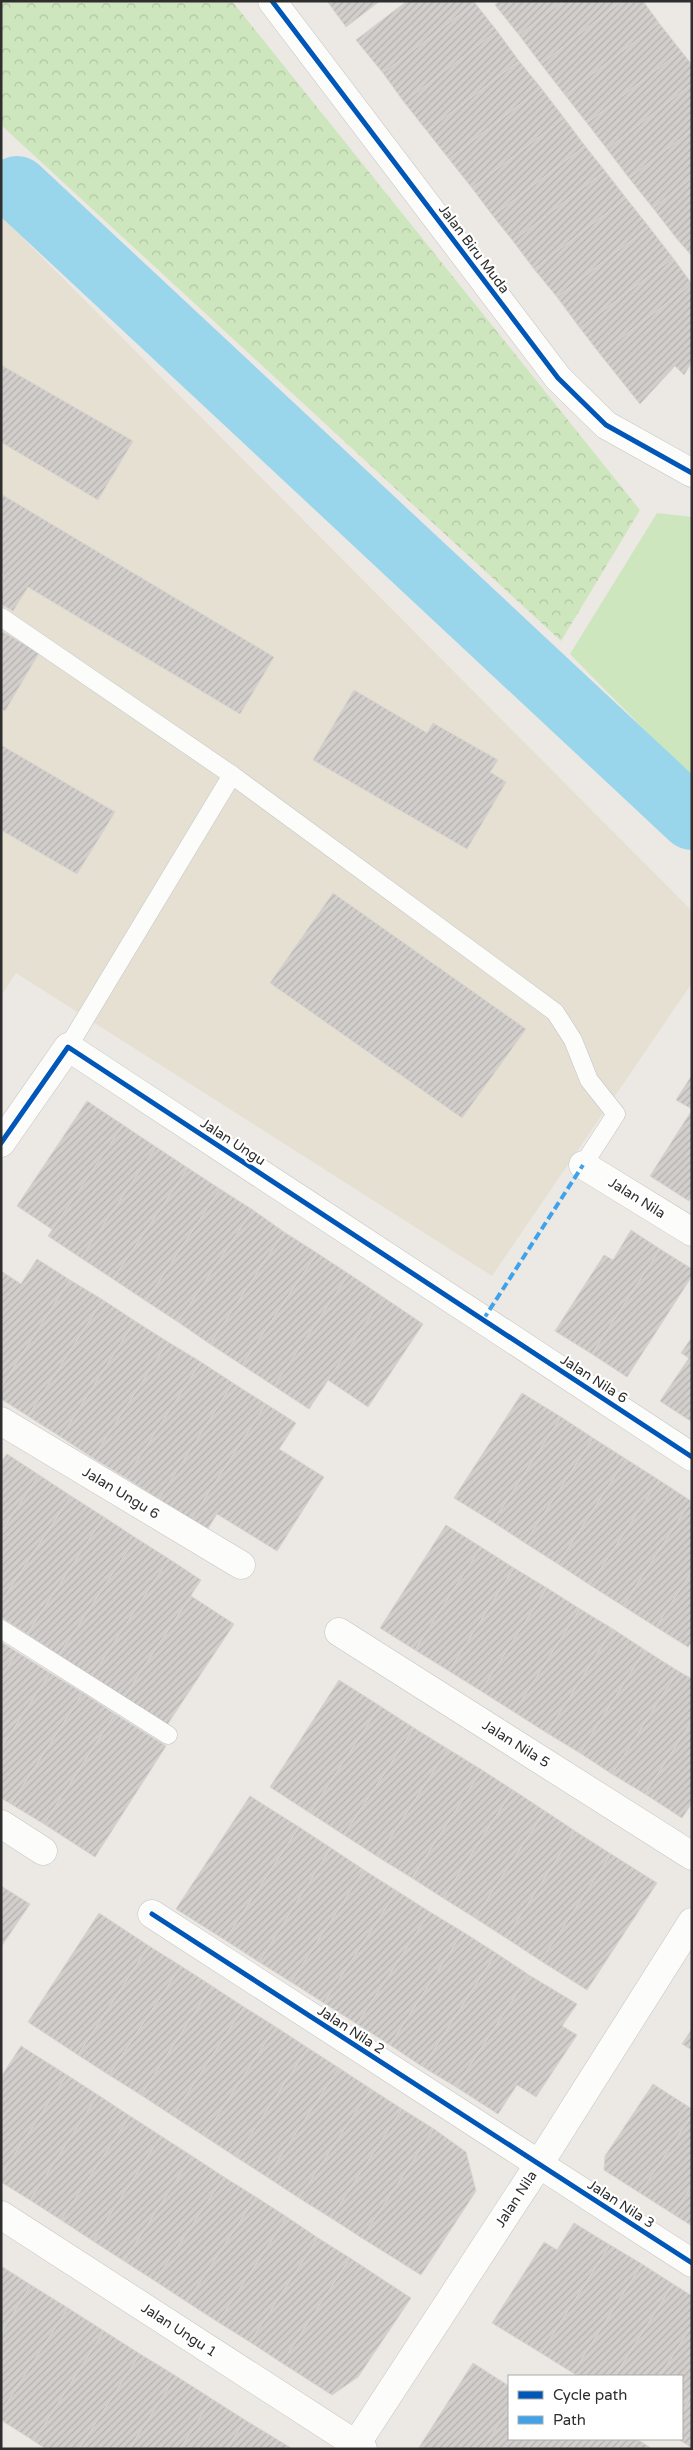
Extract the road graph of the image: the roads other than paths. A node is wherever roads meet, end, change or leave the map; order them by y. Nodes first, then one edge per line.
1 (272, 1) edge
2 (692, 473) edge
3 (1, 617) edge
4 (232, 775) junction
5 (68, 1047) junction
6 (1, 1143) edge
7 (583, 1165) joint
8 (692, 1232) edge
9 (483, 1320) joint
10 (1, 1421) edge
11 (692, 1457) edge
12 (241, 1565) dead end
13 (1, 1629) edge
14 (339, 1632) dead end
15 (168, 1735) dead end
16 (1, 1824) edge
17 (42, 1851) dead end
18 (692, 1856) edge
19 (152, 1914) dead end
20 (692, 1922) edge
21 (539, 2164) junction
22 (1, 2215) edge
23 (692, 2263) edge
24 (357, 2447) edge

1 - 2 street, Jalan Biru Muda
3 - 4 lane
4 - 5 lane
4 - 7 lane
5 - 6 street
5 - 9 street, Jalan Ungu
7 - 8 street, Jalan Nila
9 - 11 street, Jalan Nila 6
10 - 12 street, Jalan Ungu 6
13 - 15 lane
14 - 18 street, Jalan Nila 5
16 - 17 street
19 - 21 street, Jalan Nila 2
20 - 21 street, Jalan Nila
21 - 23 street, Jalan Nila 3
21 - 24 street, Jalan Nila
22 - 24 street, Jalan Ungu 1

